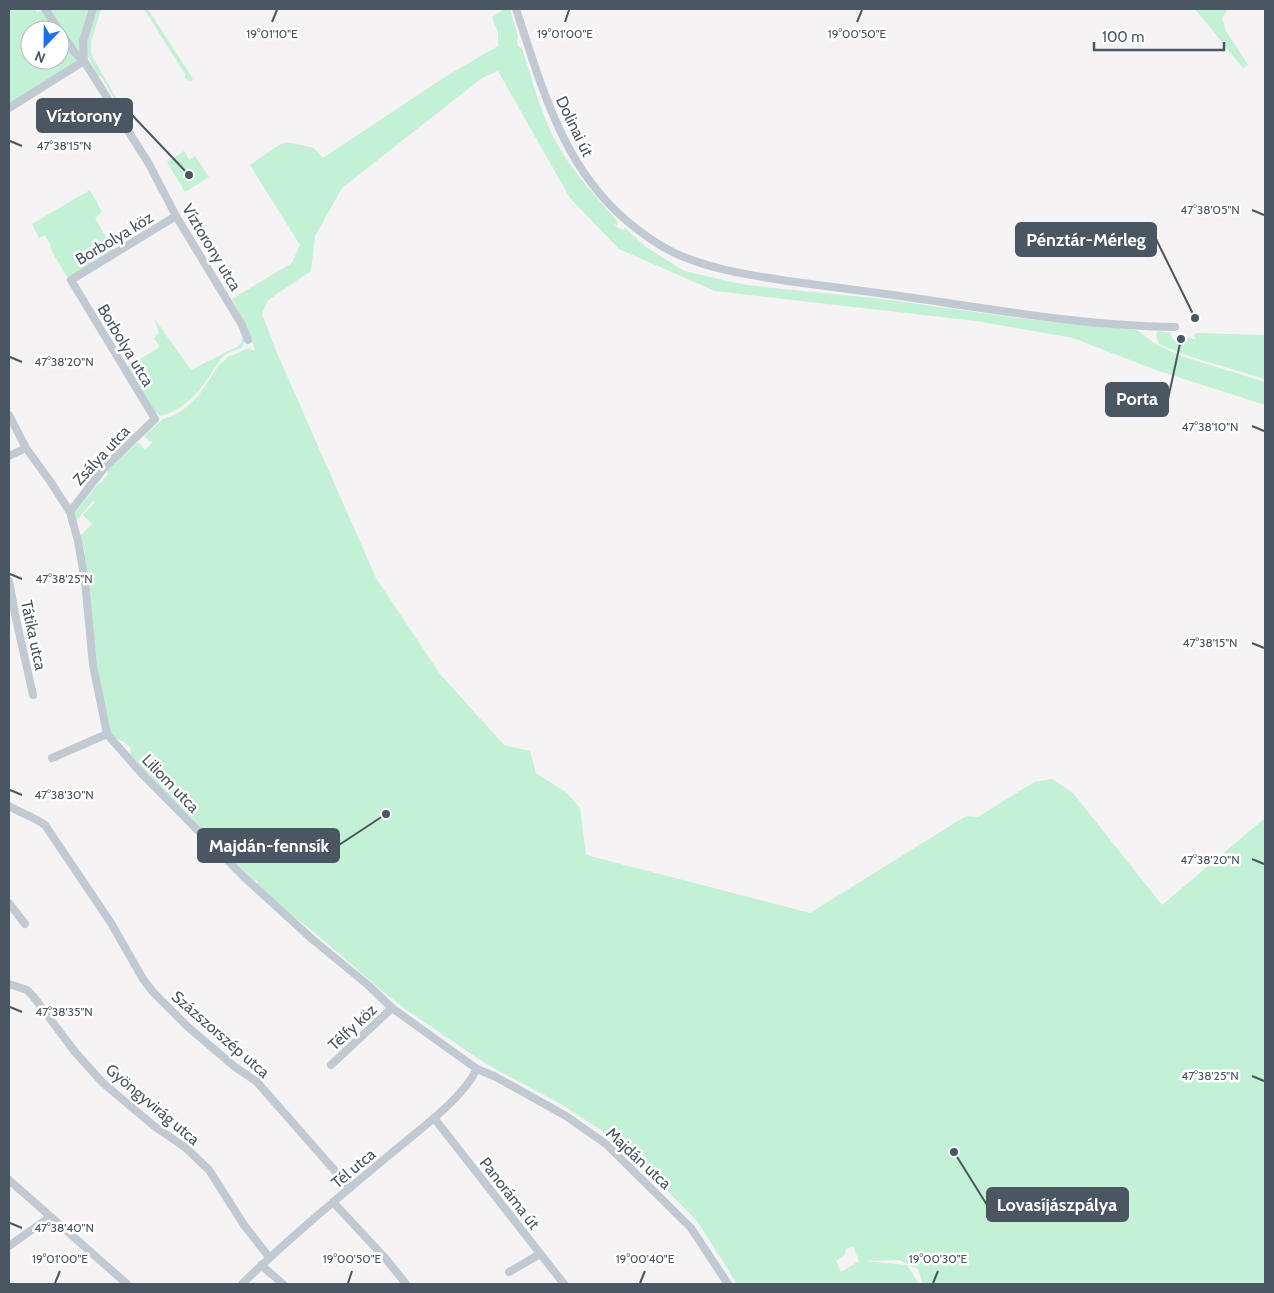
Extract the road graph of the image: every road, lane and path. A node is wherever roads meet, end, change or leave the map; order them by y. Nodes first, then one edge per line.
1 (45, 9) edge
2 (93, 9) edge
3 (516, 9) edge
4 (53, 20) edge
5 (70, 45) edge
6 (84, 61) junction
7 (9, 108) edge
8 (176, 216) junction
9 (74, 286) joint
10 (1175, 327) dead end
11 (248, 340) dead end
12 (9, 415) edge
13 (156, 419) joint
14 (26, 448) junction
15 (9, 456) edge
16 (70, 512) junction
17 (9, 581) edge
18 (33, 695) dead end
19 (107, 734) junction
20 (52, 758) dead end
21 (9, 806) edge
22 (9, 903) edge
23 (25, 924) dead end
24 (9, 984) edge
25 (392, 1008) junction
26 (331, 1065) dead end
27 (477, 1069) junction
28 (434, 1118) junction
29 (9, 1180) edge
30 (350, 1188) junction
31 (333, 1202) junction
32 (50, 1217) junction
33 (9, 1246) edge
34 (540, 1254) junction
35 (269, 1257) junction
36 (262, 1265) junction
37 (509, 1272) dead end
38 (123, 1283) edge
39 (242, 1284) edge
40 (283, 1284) edge
41 (406, 1284) edge
42 (564, 1284) edge
43 (728, 1284) edge

1 - 4 street, Víztorony utca
2 - 6 street
3 - 10 street, Dolinai út
5 - 6 street, Víztorony utca
6 - 7 street
6 - 8 street, Víztorony utca
8 - 9 street, Borbolya köz
8 - 11 street, Víztorony utca
9 - 13 street, Borbolya utca
12 - 14 street, Liliom utca
13 - 16 street, Zsálya utca
14 - 15 street
14 - 16 street, Liliom utca
16 - 19 street, Liliom utca
17 - 18 street, Tátika utca
19 - 20 street
19 - 25 street, Liliom utca
21 - 30 street, Százszorszép utca
22 - 23 street
24 - 35 street, Gyöngyvirág utca
25 - 26 street, Télfy köz
25 - 27 street, Liliom utca
27 - 28 street, Tél utca
27 - 43 street, Majdán utca
28 - 30 street, Tél utca
28 - 34 street, Panoráma út
29 - 32 street
30 - 31 street, Tél utca
31 - 35 street, Tél utca
31 - 41 street
32 - 33 street
32 - 38 street
34 - 37 street
34 - 42 street, Panoráma út
35 - 36 street, Tél utca
36 - 39 street, Tél utca
36 - 40 street

